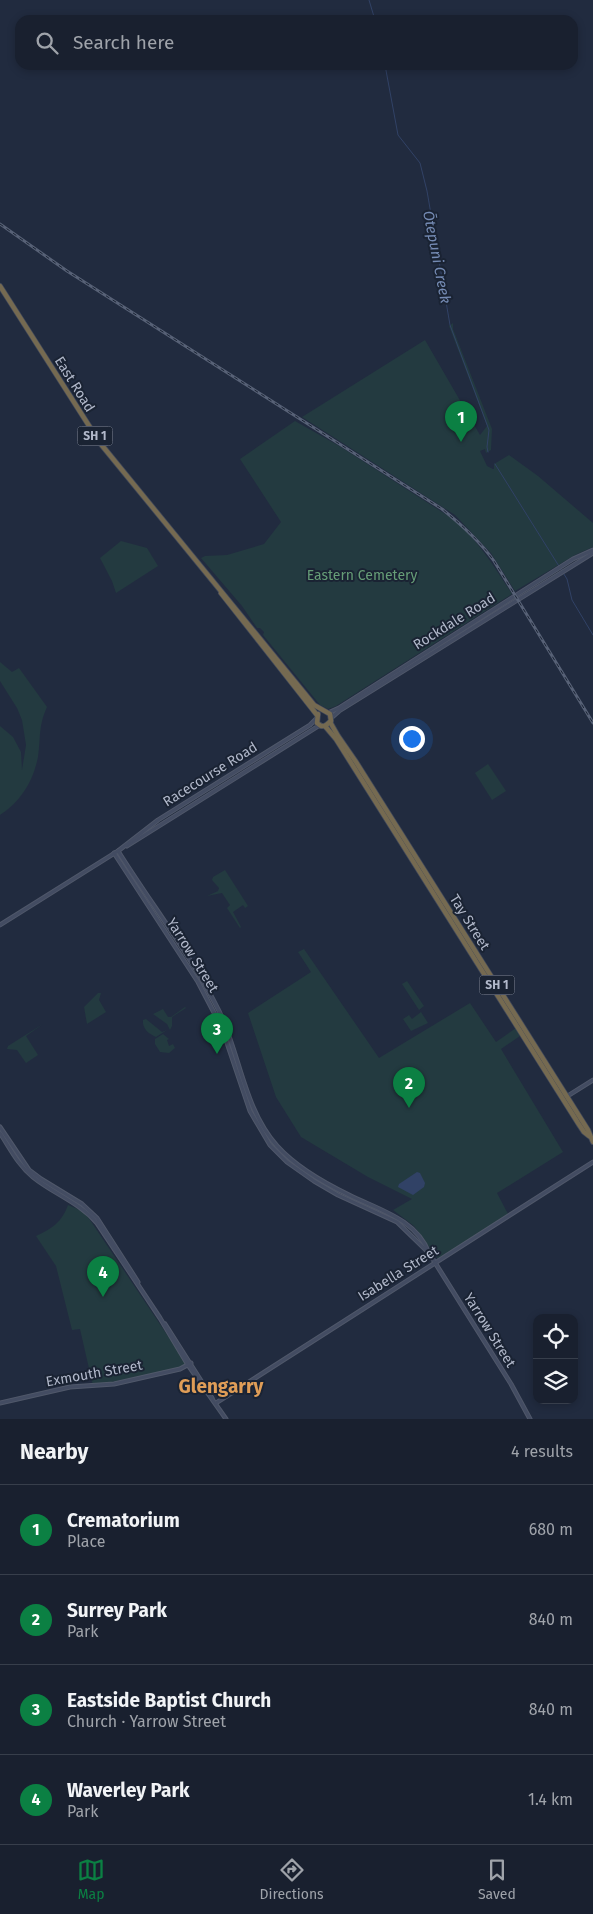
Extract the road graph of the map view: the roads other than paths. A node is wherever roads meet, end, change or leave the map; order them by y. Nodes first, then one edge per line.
1 (0, 286) edge
2 (593, 551) edge
3 (213, 581) junction
4 (425, 656) junction
5 (326, 712) junction
6 (317, 717) junction
7 (331, 720) junction
8 (320, 725) junction
9 (325, 726) junction
10 (178, 808) junction
11 (181, 812) junction
12 (118, 851) junction
13 (114, 853) junction
14 (0, 925) edge
15 (514, 1017) junction
16 (593, 1080) edge
17 (564, 1098) junction
18 (0, 1127) edge
19 (0, 1133) edge
20 (593, 1142) edge
21 (593, 1162) edge
22 (429, 1253) junction
23 (436, 1263) junction
24 (142, 1289) junction
25 (190, 1364) junction
26 (0, 1403) edge
27 (216, 1403) junction
28 (226, 1419) edge
29 (530, 1419) edge

1 - 3 highway, East Road / SH 1
2 - 4 street, Rockdale Road
2 - 4 street, Rockdale Road
3 - 5 highway, East Road / SH 1
3 - 6 highway, East Road / SH 1
4 - 5 street, Rockdale Road
4 - 7 street, Rockdale Road
5 - 6 highway
5 - 7 highway, SH 1
6 - 8 highway, SH 1
6 - 10 street, Racecourse Road
7 - 9 highway
7 - 15 highway, Tay Street / SH 1
8 - 9 highway
8 - 11 street, Racecourse Road
9 - 15 highway, Tay Street / SH 1
10 - 11 street
10 - 12 street, Racecourse Road
11 - 12 street, Racecourse Road
12 - 13 street, Racecourse Road
12 - 22 street, Yarrow Street
13 - 14 street, Racecourse Road
13 - 22 street, Yarrow Street
15 - 17 highway, Tay Street / SH 1
16 - 17 street
17 - 20 highway, Tay Street / SH 1
18 - 24 street
19 - 24 street
21 - 23 street, Isabella Street
22 - 23 street, Yarrow Street
23 - 27 street, Isabella Street
23 - 29 street, Yarrow Street
24 - 25 street
25 - 26 street, Exmouth Street
25 - 27 street
27 - 28 street

